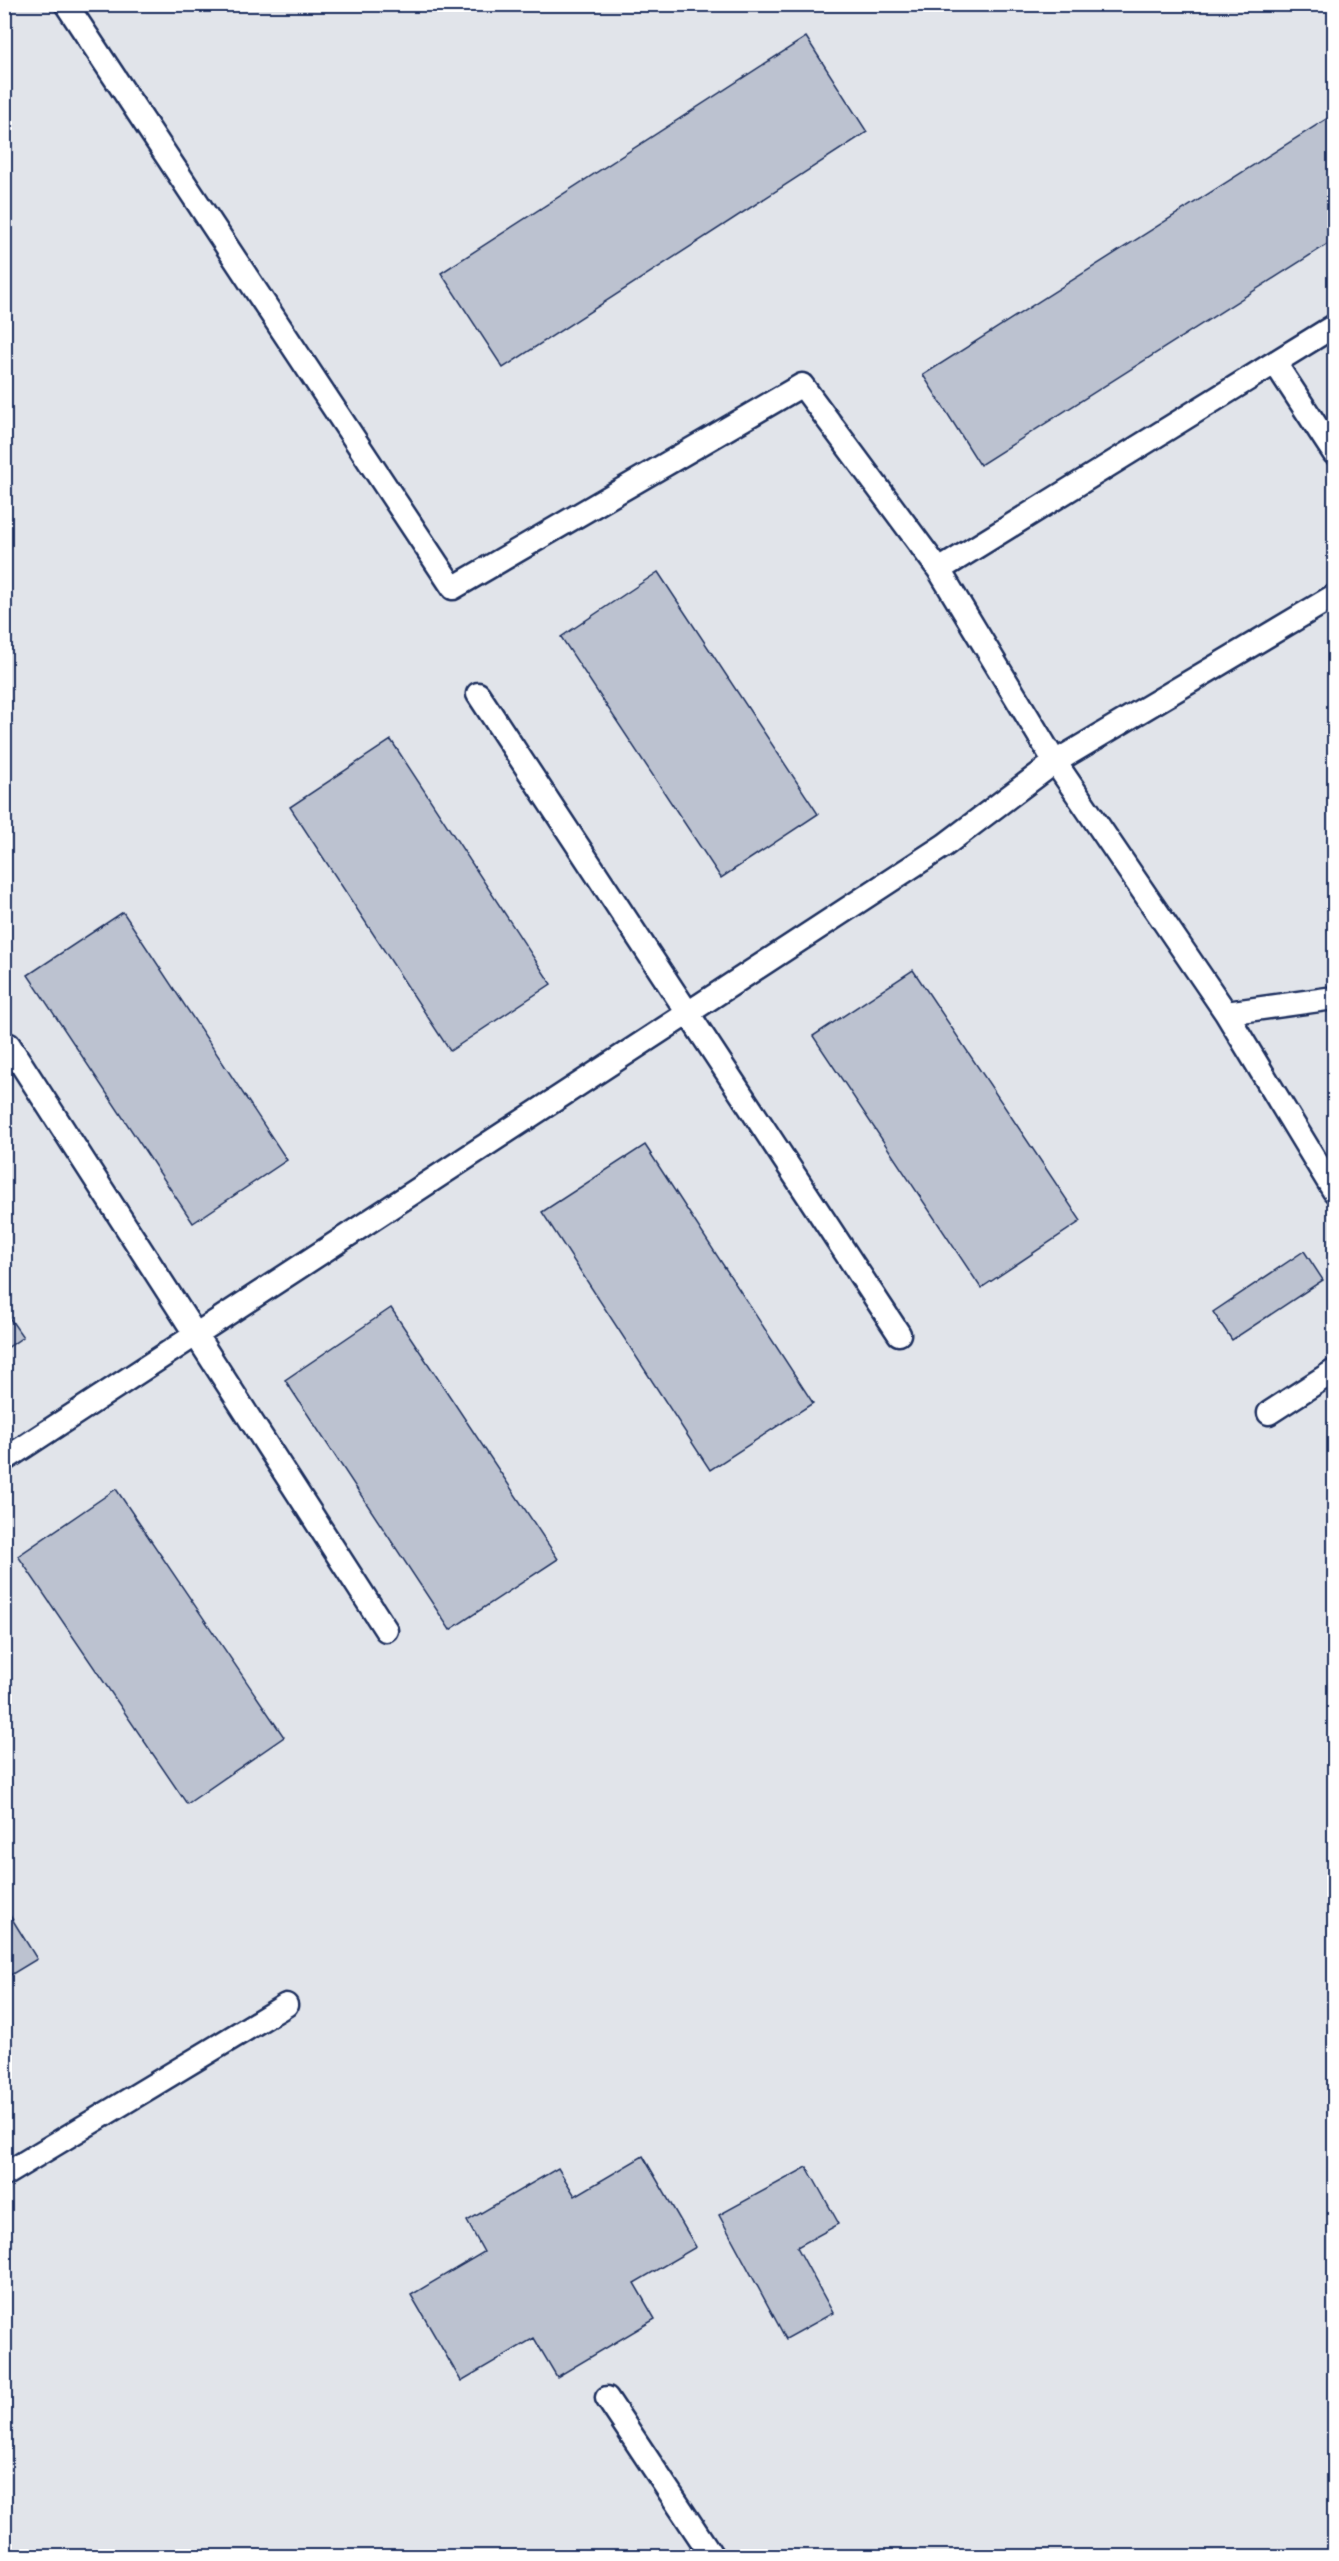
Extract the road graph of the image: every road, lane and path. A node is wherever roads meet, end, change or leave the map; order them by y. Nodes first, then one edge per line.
1 (66, 4) edge
2 (1335, 326) edge
3 (1275, 363) junction
4 (1335, 453) edge
5 (939, 570) junction
6 (1335, 596) edge
7 (478, 694) dead end
8 (1055, 762) junction
9 (1335, 998) edge
10 (689, 1012) junction
11 (1226, 1013) junction
12 (9, 1045) dead end
13 (1335, 1191) edge
14 (197, 1334) junction
15 (899, 1334) dead end
16 (1335, 1371) edge
17 (1269, 1413) dead end
18 (4, 1460) edge
19 (386, 1630) dead end
20 (286, 2005) dead end
21 (4, 2175) edge
22 (607, 2398) dead end
23 (712, 2556) edge

1 - 5 lane
2 - 3 lane
3 - 4 lane
3 - 5 lane
5 - 8 lane
6 - 8 lane
7 - 10 lane
8 - 10 lane
8 - 11 lane
9 - 11 lane
10 - 14 lane
10 - 15 lane
11 - 13 lane
12 - 14 lane
14 - 18 lane
14 - 19 lane
16 - 17 lane
20 - 21 lane
22 - 23 lane

